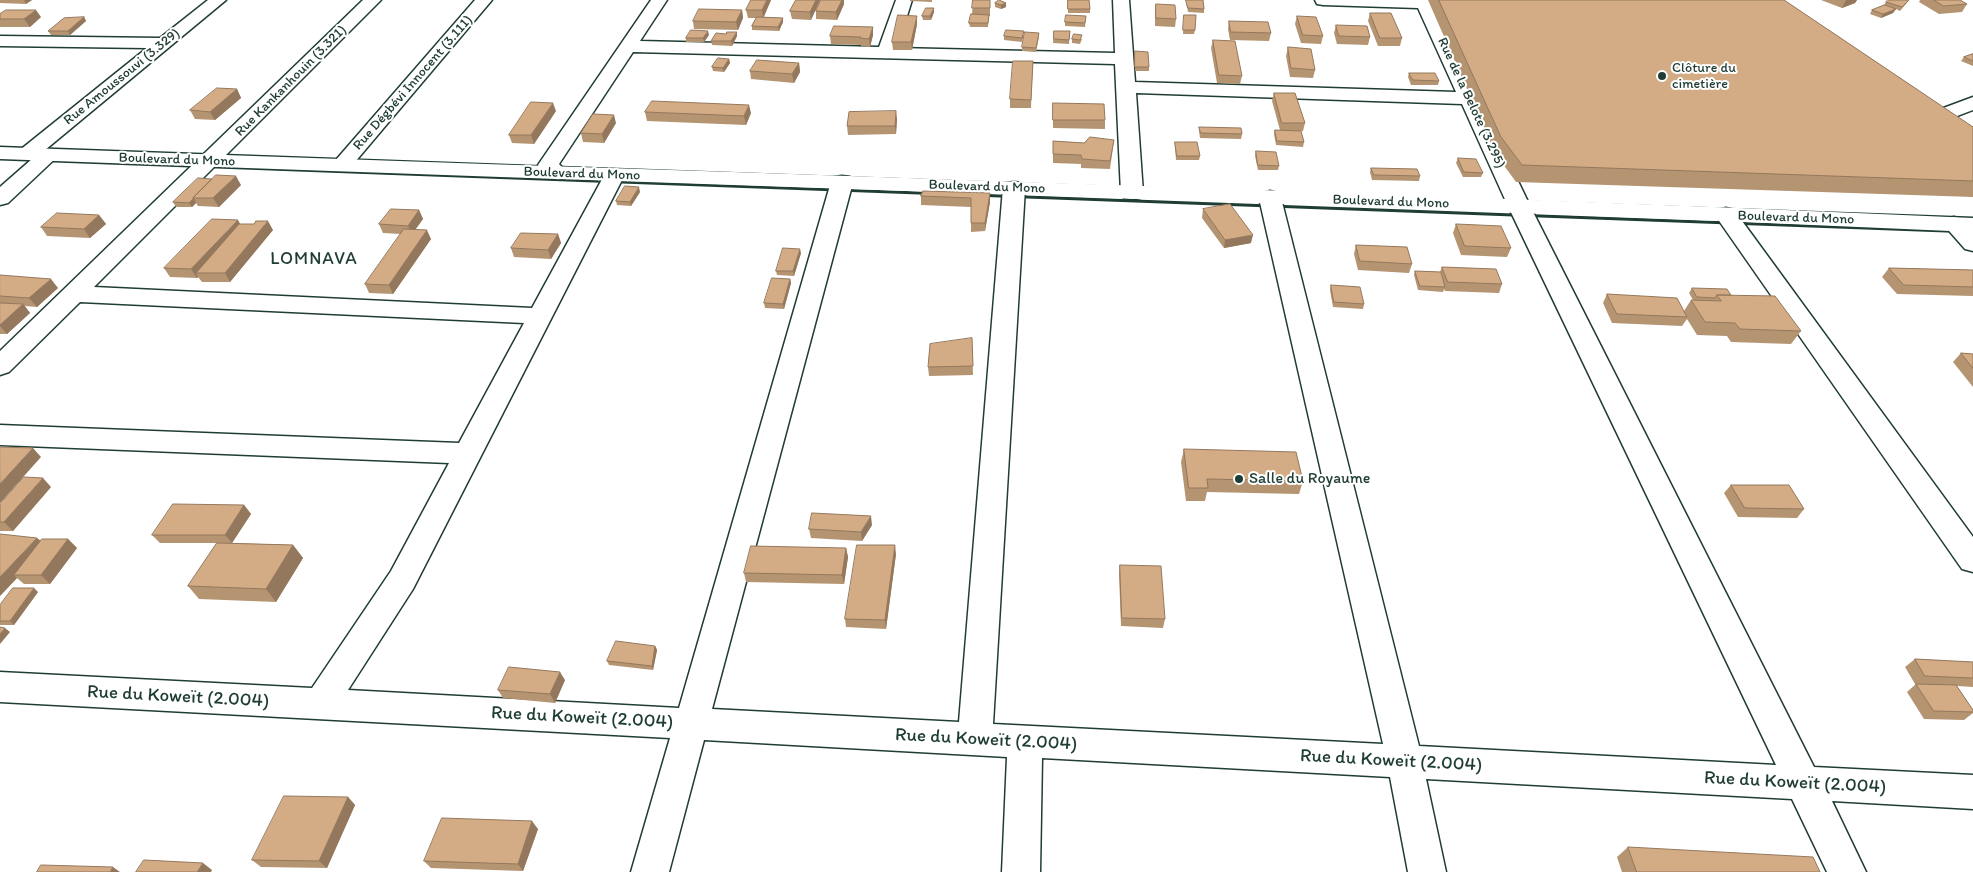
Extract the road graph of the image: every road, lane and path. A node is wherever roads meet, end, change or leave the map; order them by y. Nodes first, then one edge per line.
1 (218, 0) edge
2 (373, 0) edge
3 (484, 0) edge
4 (659, 0) edge
5 (904, 0) edge
6 (1121, 0) edge
7 (1323, 0) edge
8 (1424, 1) edge
9 (0, 41) edge
10 (164, 43) junction
11 (628, 46) junction
12 (886, 53) junction
13 (1124, 59) junction
14 (1127, 87) junction
15 (1469, 98) junction
16 (1973, 103) edge
17 (1920, 106) edge
18 (1937, 117) junction
19 (1958, 132) edge
20 (0, 146) edge
21 (37, 152) junction
22 (0, 153) edge
23 (213, 157) junction
24 (345, 162) junction
25 (553, 170) junction
26 (613, 176) junction
27 (842, 182) junction
28 (1014, 188) junction
29 (1131, 189) junction
30 (0, 198) edge
31 (1270, 198) junction
32 (1518, 202) junction
33 (1726, 215) junction
34 (1967, 222) edge
35 (1973, 244) edge
36 (74, 294) junction
37 (541, 316) junction
38 (0, 366) edge
39 (0, 434) edge
40 (467, 454) junction
41 (1973, 560) edge
42 (0, 687) edge
43 (321, 704) junction
44 (691, 724) junction
45 (975, 739) junction
46 (1025, 742) junction
47 (1405, 762) junction
48 (1803, 783) junction
49 (1973, 792) edge
50 (650, 872) edge
51 (1021, 872) edge
52 (1427, 872) edge
53 (1847, 872) edge

1 - 10 street, Rue Amoussouvi (3.329)
2 - 23 street, Rue Kankanhouin (3.321)
3 - 24 street, Rue Dégbévi Innocent (3.111)
4 - 11 street
5 - 12 street
6 - 13 street
7 - 8 street
8 - 15 street, Rue de la Belote (3.295)
9 - 10 street
10 - 21 street, Rue Amoussouvi (3.329)
11 - 12 street
11 - 25 street
12 - 13 street
13 - 14 street
14 - 15 street
14 - 29 street
15 - 32 street, Rue de la Belote (3.295)
16 - 18 street
17 - 18 street
18 - 19 street
20 - 21 street, Boulevard du Mono
21 - 22 street, Boulevard du Mono
21 - 23 street, Boulevard du Mono
21 - 30 street, Rue Amoussouvi (3.329)
23 - 24 street, Boulevard du Mono
23 - 36 street, Rue Kankanhouin (3.321)
24 - 25 street, Boulevard du Mono
25 - 26 street, Boulevard du Mono
25 - 29 street, Boulevard du Mono
26 - 27 street, Boulevard du Mono
26 - 37 street
27 - 28 street, Boulevard du Mono
27 - 44 street
28 - 29 street, Boulevard du Mono
28 - 45 street
29 - 31 street, Boulevard du Mono
29 - 32 street, Boulevard du Mono
31 - 32 street, Boulevard du Mono
31 - 47 street
32 - 33 street, Boulevard du Mono
32 - 34 street, Boulevard du Mono
32 - 48 street, Rue de la Belote (3.295)
33 - 34 street, Boulevard du Mono
33 - 41 street
34 - 35 street
36 - 37 street
36 - 38 street, Rue Kankanhouin (3.321)
37 - 40 street
39 - 40 street
40 - 43 street
42 - 43 street, Rue du Koweït (2.004)
43 - 44 street, Rue du Koweït (2.004)
44 - 45 street, Rue du Koweït (2.004)
44 - 50 street
45 - 46 street, Rue du Koweït (2.004)
46 - 47 street, Rue du Koweït (2.004)
46 - 51 street
47 - 48 street, Rue du Koweït (2.004)
47 - 52 street
48 - 49 street, Rue du Koweït (2.004)
48 - 53 street, Rue de la Belote (3.295)

